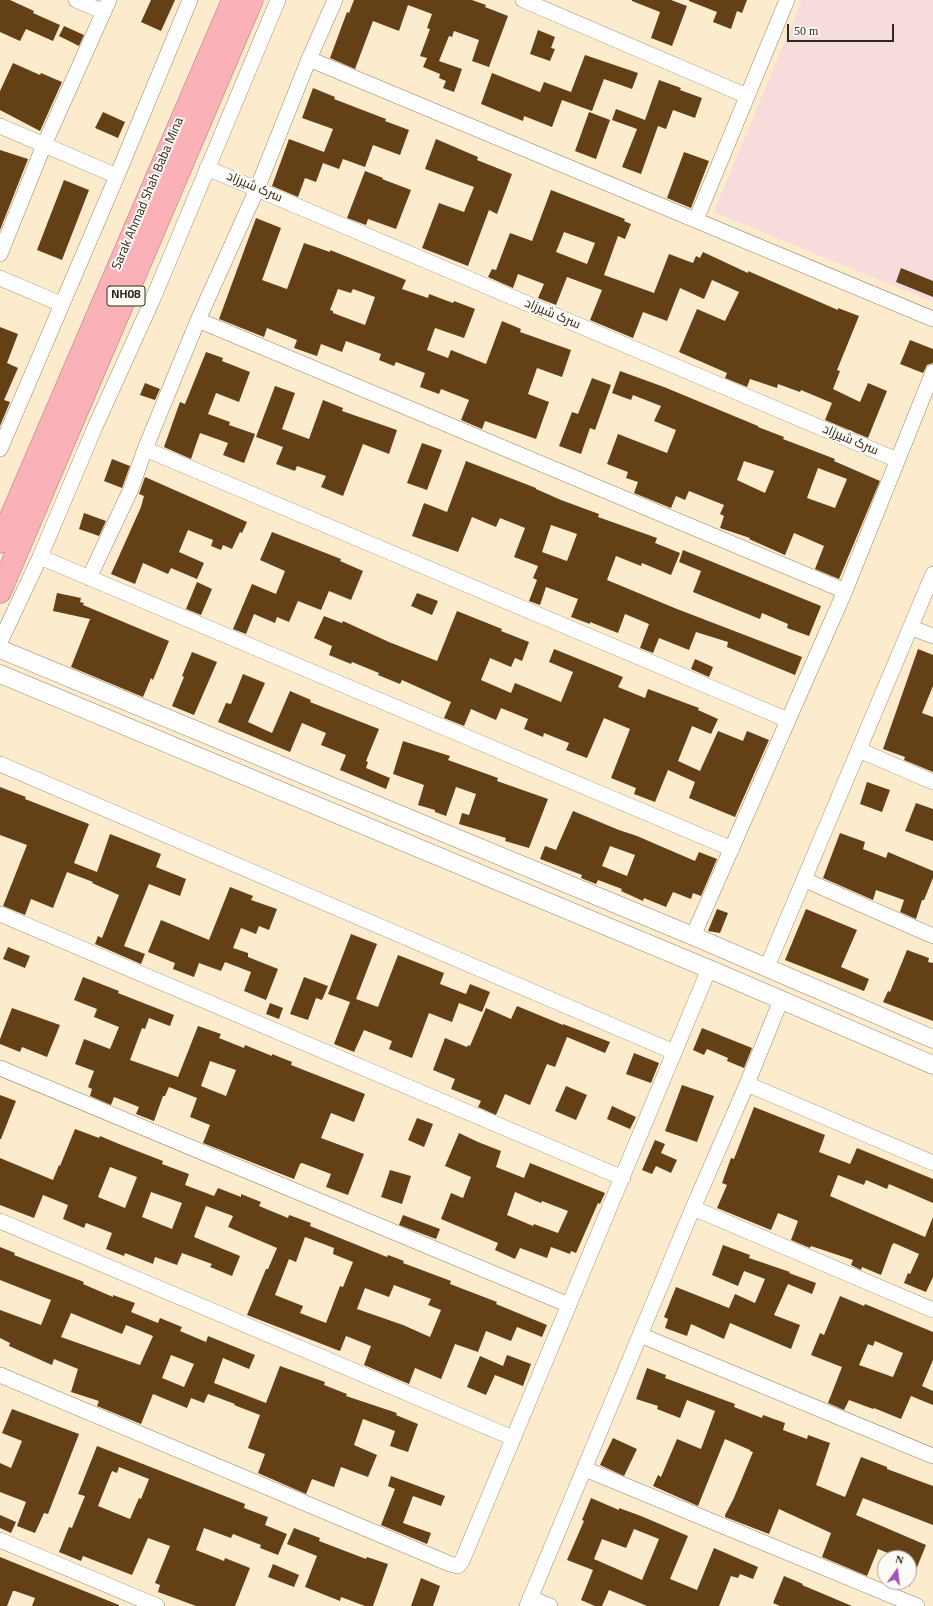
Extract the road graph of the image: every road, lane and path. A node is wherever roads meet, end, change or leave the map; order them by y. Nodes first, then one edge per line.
1 (76, 0) edge
2 (190, 0) edge
3 (233, 0) edge
4 (252, 0) edge
5 (278, 0) edge
6 (335, 0) edge
7 (524, 0) edge
8 (787, 0) edge
9 (106, 6) edge
10 (309, 59) junction
11 (747, 96) junction
12 (0, 126) edge
13 (44, 145) junction
14 (207, 168) junction
15 (117, 176) junction
16 (257, 189) junction
17 (696, 220) junction
18 (0, 254) edge
19 (0, 278) edge
20 (61, 304) junction
21 (933, 319) edge
22 (198, 320) junction
23 (933, 372) edge
24 (144, 448) junction
25 (0, 449) edge
26 (897, 460) junction
27 (0, 542) edge
28 (40, 557) junction
29 (933, 574) edge
30 (89, 578) junction
31 (846, 590) junction
32 (0, 592) edge
33 (912, 628) junction
34 (933, 636) edge
35 (0, 642) edge
36 (0, 649) edge
37 (0, 674) edge
38 (788, 720) junction
39 (860, 750) junction
40 (0, 764) edge
41 (933, 782) edge
42 (732, 849) junction
43 (805, 880) junction
44 (0, 914) edge
45 (663, 924) junction
46 (693, 936) junction
47 (933, 936) edge
48 (654, 946) junction
49 (767, 967) junction
50 (709, 969) junction
51 (781, 1000) junction
52 (933, 1039) edge
53 (674, 1052) junction
54 (933, 1065) edge
55 (0, 1068) edge
56 (747, 1084) junction
57 (933, 1163) edge
58 (623, 1178) junction
59 (693, 1208) junction
60 (0, 1221) edge
61 (569, 1305) junction
62 (933, 1310) edge
63 (640, 1334) junction
64 (0, 1375) edge
65 (513, 1438) junction
66 (933, 1456) edge
67 (585, 1469) junction
68 (0, 1540) edge
69 (528, 1602) edge
70 (157, 1606) edge
71 (550, 1606) edge
72 (917, 1606) edge

1 - 9 street
2 - 15 street
3 - 27 highway, Sarak Ahmad Shah Baba Mina / NH08
4 - 32 highway, NH08
5 - 14 street
6 - 10 street
7 - 11 street
8 - 11 street
9 - 13 street
10 - 16 street
10 - 17 street
11 - 17 street
12 - 13 street
13 - 15 street
13 - 18 street
14 - 16 street, سرک شیرزاد
14 - 28 street
15 - 20 street
16 - 22 street
16 - 26 street, سرک شیرزاد
17 - 21 street
19 - 20 street
20 - 25 street
22 - 24 street
22 - 31 street
23 - 26 street
24 - 30 street
24 - 38 street
26 - 31 street
28 - 30 street
28 - 35 street
29 - 33 street
30 - 42 street
31 - 38 street
33 - 34 street
33 - 39 street
36 - 45 street
37 - 48 street
38 - 42 street
39 - 41 street
39 - 43 street
40 - 53 street
42 - 46 street
43 - 47 street
43 - 49 street
44 - 58 street
45 - 46 street
45 - 48 street
46 - 49 street
48 - 50 street
49 - 52 street
50 - 51 street
50 - 53 street
51 - 54 street
51 - 56 street
53 - 58 street
55 - 61 street
56 - 57 street
56 - 59 street
58 - 61 street
59 - 62 street
59 - 63 street
60 - 65 street
61 - 65 street
63 - 66 street
63 - 67 street
64 - 65 street
67 - 69 street
67 - 72 street
68 - 70 street
69 - 71 street

